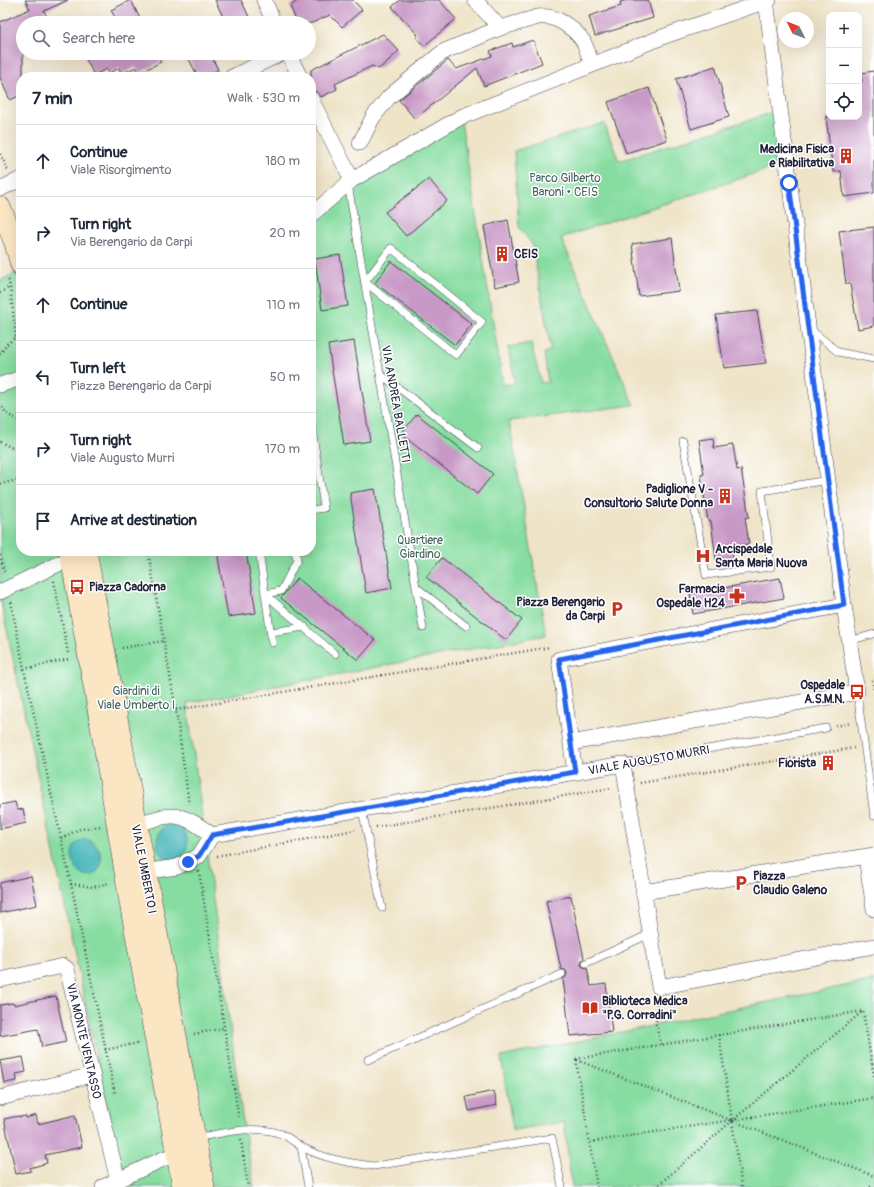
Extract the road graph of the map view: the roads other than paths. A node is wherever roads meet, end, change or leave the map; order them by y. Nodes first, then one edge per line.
1 (264, 0) edge
2 (475, 0) edge
3 (767, 0) edge
4 (271, 16) edge
5 (500, 28) junction
6 (267, 60) edge
7 (292, 60) edge
8 (592, 65) junction
9 (242, 72) edge
10 (298, 72) edge
11 (316, 110) edge
12 (360, 143) dead end
13 (16, 181) edge
14 (350, 182) junction
15 (0, 189) edge
16 (0, 207) edge
17 (316, 211) edge
18 (14, 270) edge
19 (365, 282) junction
20 (808, 328) junction
21 (874, 359) edge
22 (380, 374) junction
23 (16, 380) edge
24 (0, 386) edge
25 (683, 441) dead end
26 (478, 448) dead end
27 (316, 454) edge
28 (828, 480) junction
29 (316, 509) edge
30 (70, 556) edge
31 (76, 556) edge
32 (77, 556) edge
33 (260, 556) edge
34 (296, 556) edge
35 (416, 587) junction
36 (4, 590) edge
37 (265, 594) junction
38 (844, 605) junction
39 (466, 626) dead end
40 (305, 628) junction
41 (423, 628) dead end
42 (271, 632) junction
43 (874, 634) edge
44 (849, 641) junction
45 (272, 643) dead end
46 (336, 654) dead end
47 (856, 692) junction
48 (826, 728) road end
49 (571, 743) junction
50 (623, 764) junction
51 (575, 772) junction
52 (362, 809) junction
53 (874, 816) edge
54 (147, 821) dead end
55 (212, 835) junction
56 (870, 856) edge
57 (156, 870) dead end
58 (643, 892) junction
59 (382, 908) dead end
60 (874, 909) edge
61 (650, 934) junction
62 (874, 946) edge
63 (586, 963) dead end
64 (562, 974) dead end
65 (0, 980) edge
66 (368, 1060) dead end
67 (92, 1075) junction
68 (0, 1098) edge
69 (196, 1138) junction
70 (301, 1147) junction
71 (177, 1154) junction
72 (118, 1181) junction
73 (103, 1187) edge
74 (183, 1187) edge
75 (204, 1187) edge
76 (308, 1187) edge
77 (562, 1187) edge

1 - 4 street
2 - 5 street
3 - 8 street
3 - 20 street
5 - 8 street
5 - 12 street
6 - 9 street
7 - 10 street
8 - 14 street
11 - 14 street
13 - 15 street
14 - 17 street
14 - 19 lane, VIA ANDREA BALLETTI
16 - 18 main road
19 - 19 lane
19 - 22 lane, VIA ANDREA BALLETTI
20 - 21 lane
20 - 28 street
22 - 26 lane
22 - 35 lane, VIA ANDREA BALLETTI
23 - 24 street
25 - 28 lane
27 - 29 lane
28 - 38 street
30 - 36 street
31 - 71 main road, VIALE UMBERTO I
32 - 69 main road, VIALE UMBERTO I
33 - 37 lane
34 - 37 lane
35 - 39 lane
35 - 41 lane, VIA ANDREA BALLETTI
37 - 40 lane
37 - 42 lane
38 - 44 street
38 - 49 street
40 - 42 lane
40 - 46 lane
42 - 45 lane
43 - 44 lane
44 - 47 street
47 - 49 street
47 - 53 lane
48 - 50 lane, VIALE AUGUSTO MURRI
49 - 51 street
50 - 51 street, VIALE AUGUSTO MURRI
50 - 58 street
51 - 52 street, VIALE AUGUSTO MURRI
52 - 55 street, VIALE AUGUSTO MURRI
52 - 59 lane
54 - 55 street
55 - 57 street
56 - 58 street
56 - 60 street
58 - 61 street
61 - 62 street
61 - 63 lane
64 - 66 lane
65 - 67 street, VIA MONTE VENTASSO
67 - 68 street
67 - 72 street, VIA MONTE VENTASSO
69 - 70 lane
69 - 75 main road, VIALE UMBERTO I
70 - 76 lane
70 - 77 lane
71 - 72 street
71 - 74 main road, VIALE UMBERTO I
72 - 73 street

